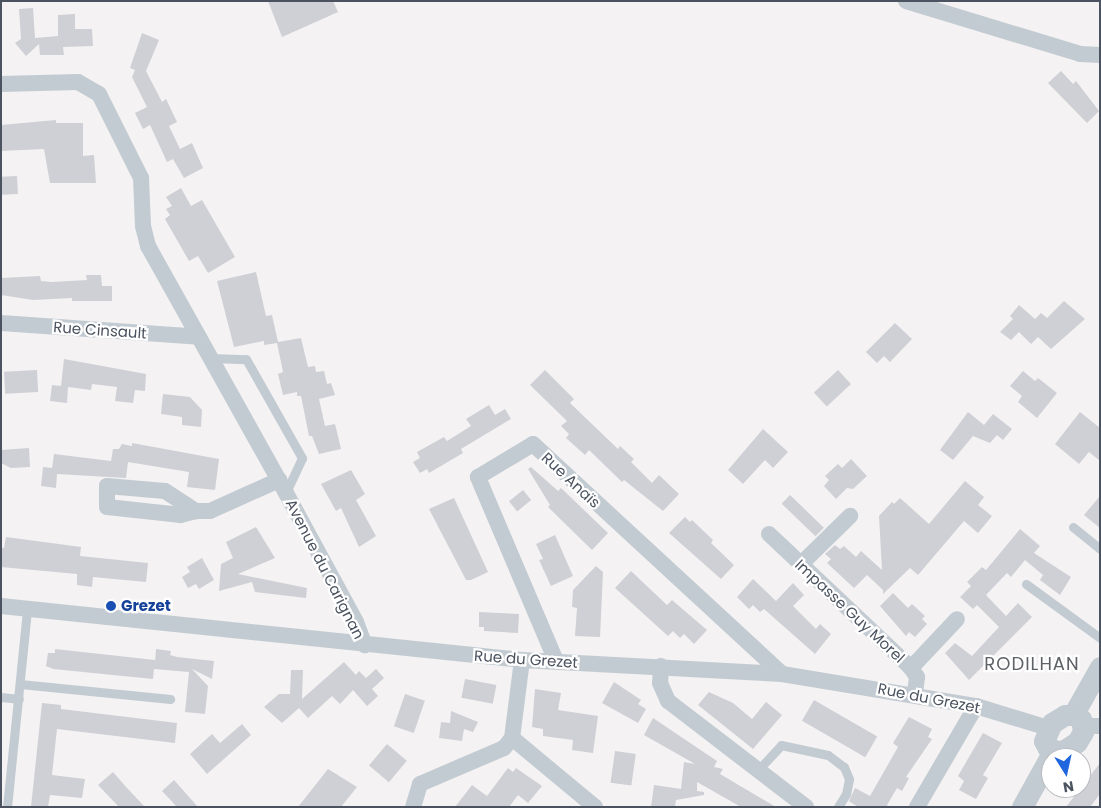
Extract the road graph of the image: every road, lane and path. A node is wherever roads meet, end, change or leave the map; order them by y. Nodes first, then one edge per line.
1 (906, 1) edge
2 (1100, 55) edge
3 (1, 84) edge
4 (1, 323) edge
5 (199, 337) junction
6 (210, 358) junction
7 (282, 487) junction
8 (196, 511) junction
9 (850, 516) dead end
10 (1073, 527) dead end
11 (770, 534) dead end
12 (1100, 549) edge
13 (801, 564) junction
14 (1026, 584) dead end
15 (1, 606) edge
16 (27, 609) junction
17 (957, 619) dead end
18 (1100, 638) edge
19 (365, 645) junction
20 (522, 660) junction
21 (556, 661) junction
22 (661, 666) junction
23 (1100, 667) edge
24 (911, 668) junction
25 (782, 674) junction
26 (20, 684) junction
27 (915, 694) junction
28 (1, 697) edge
29 (19, 698) junction
30 (170, 699) dead end
31 (976, 706) junction
32 (1085, 722) edge
33 (1048, 728) junction
34 (512, 738) junction
35 (1050, 748) edge
36 (1070, 748) edge
37 (758, 770) junction
38 (1041, 773) edge
39 (8, 807) edge
40 (413, 807) edge
41 (595, 807) edge
42 (806, 807) edge
43 (838, 807) edge
44 (917, 807) edge
45 (1022, 807) edge

1 - 2 street
3 - 5 street, Avenue du Carignan
4 - 5 street, Rue Cinsault
5 - 6 street, Avenue du Carignan
6 - 7 street, Avenue du Carignan
6 - 7 lane, Avenue du Carignan
7 - 8 street
7 - 19 street, Avenue du Carignan
8 - 8 street
9 - 13 street
10 - 12 lane
11 - 13 street, Impasse Guy Morel
13 - 24 street, Impasse Guy Morel
14 - 18 lane
15 - 16 street, Rue du Grezet
16 - 19 street, Rue du Grezet
16 - 26 lane
17 - 24 street
19 - 20 street, Rue du Grezet
20 - 21 street, Rue du Grezet
20 - 34 street
21 - 22 street, Rue du Grezet
21 - 25 street, Rue Anaïs
22 - 25 street, Rue du Grezet
22 - 37 street
23 - 32 street
24 - 27 street, Impasse Guy Morel
25 - 27 street, Rue du Grezet
26 - 29 lane
26 - 30 lane
27 - 31 street, Rue du Grezet
28 - 29 lane
29 - 39 lane
31 - 33 street, Rue du Grezet
31 - 44 street
32 - 33 street
32 - 36 street
33 - 35 street
34 - 40 street
34 - 41 street
37 - 42 street
37 - 43 lane
38 - 45 street

